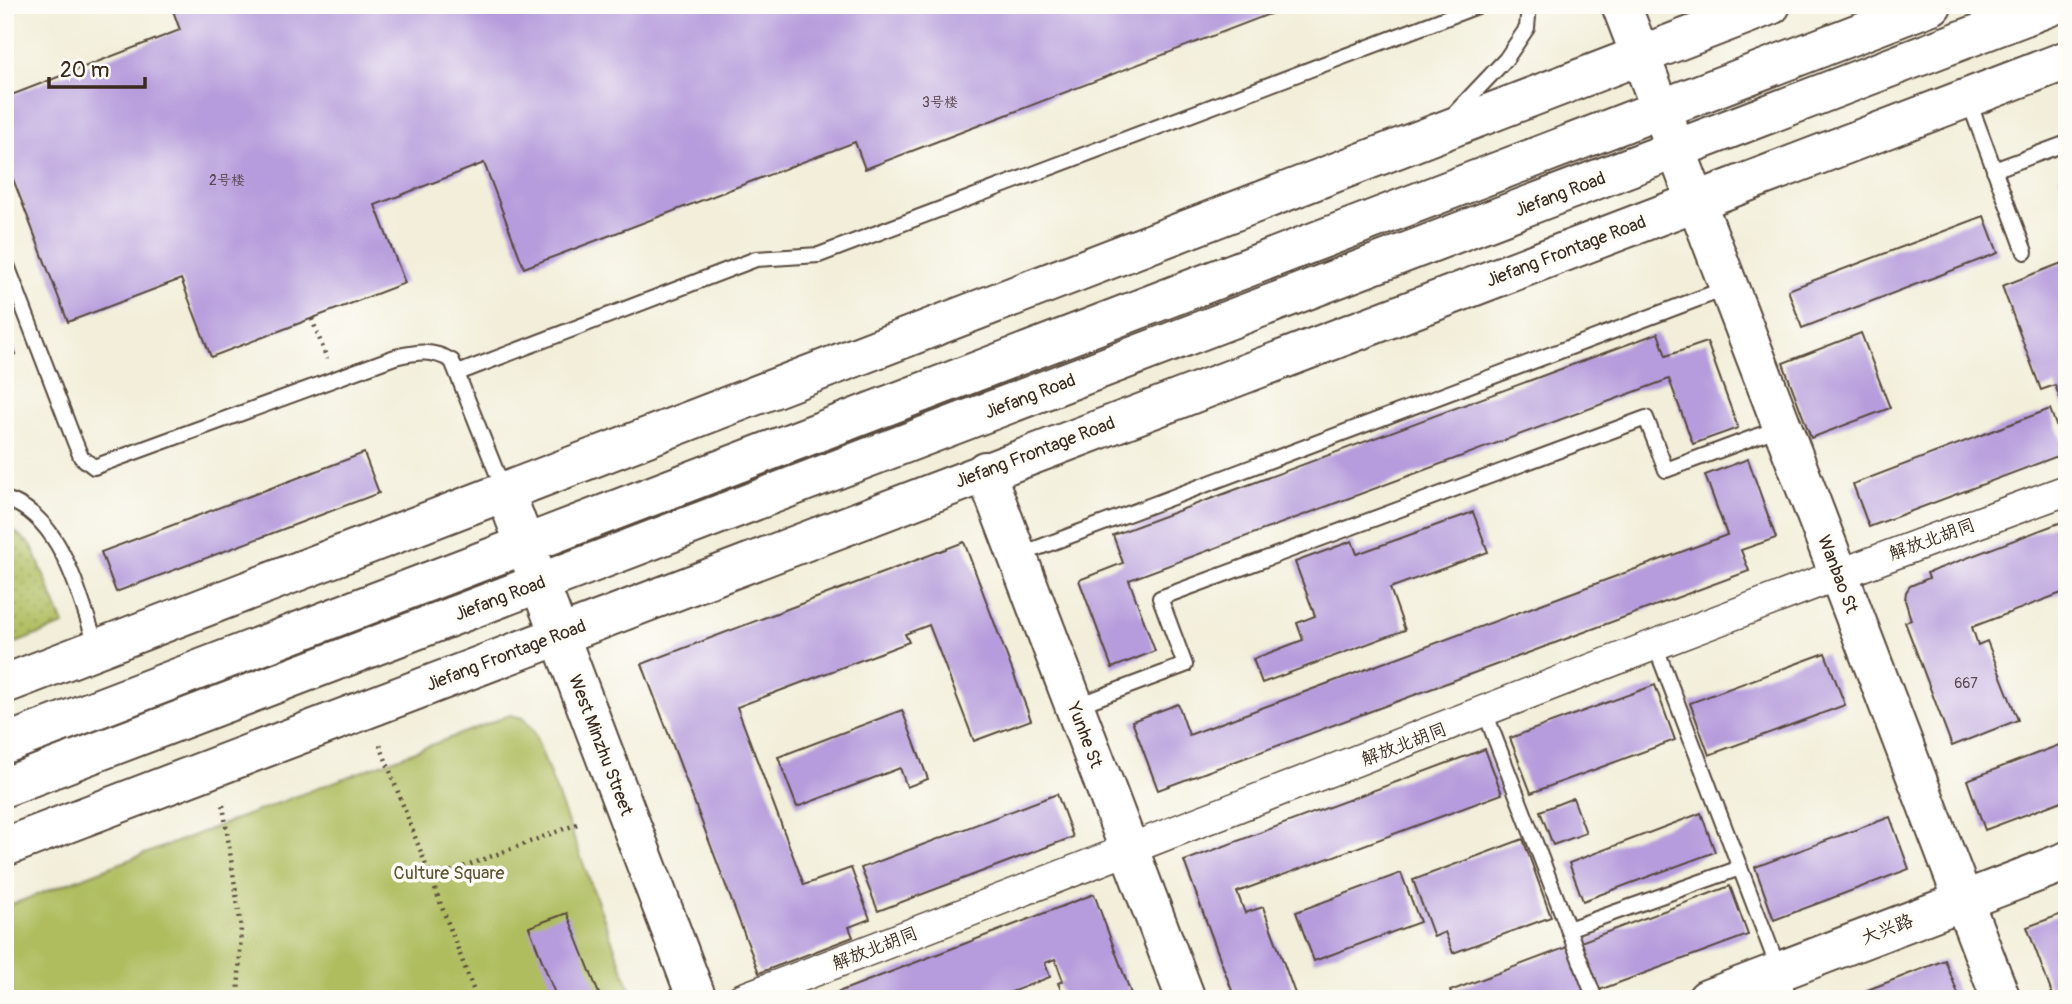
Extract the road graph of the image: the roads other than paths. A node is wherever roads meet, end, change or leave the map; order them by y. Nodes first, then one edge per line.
1 (1480, 5) edge
2 (1529, 5) edge
3 (1621, 5) edge
4 (1771, 5) edge
5 (1932, 5) edge
6 (2054, 5) edge
7 (1640, 55) junction
8 (2067, 60) edge
9 (1967, 98) junction
10 (1660, 109) junction
11 (1436, 134) junction
12 (2067, 143) edge
13 (1676, 149) junction
14 (1994, 170) junction
15 (1695, 202) junction
16 (2025, 252) dead end
17 (5, 260) edge
18 (1728, 287) junction
19 (458, 373) junction
20 (1782, 427) junction
21 (985, 471) junction
22 (2067, 490) edge
23 (505, 492) junction
24 (5, 499) edge
25 (524, 544) junction
26 (1017, 555) junction
27 (1838, 573) junction
28 (539, 583) junction
29 (559, 635) junction
30 (1655, 645) junction
31 (97, 649) junction
32 (5, 684) edge
33 (1074, 706) junction
34 (1485, 712) junction
35 (5, 744) edge
36 (5, 787) edge
37 (5, 847) edge
38 (1130, 852) junction
39 (2067, 861) edge
40 (1740, 868) junction
41 (1963, 900) junction
42 (1568, 929) junction
43 (1785, 985) edge
44 (698, 999) edge
45 (741, 999) edge
46 (1186, 999) edge
47 (1595, 999) edge
48 (1707, 999) edge
49 (2001, 999) edge

1 - 19 lane
2 - 11 lane
3 - 7 street, Wanbao St
4 - 7 street
5 - 10 street
6 - 13 street, Jiefang Road
7 - 10 street, Wanbao St
7 - 11 street
8 - 9 street, Jiefang Frontage Road
9 - 14 lane
9 - 15 street, Jiefang Frontage Road
10 - 13 street, Wanbao St
10 - 25 street
11 - 23 street
12 - 14 lane
13 - 15 street, Wanbao St
13 - 28 street, Jiefang Road
14 - 16 lane
15 - 18 street, Wanbao St
15 - 21 street, Jiefang Frontage Road
17 - 19 lane
18 - 20 street, Wanbao St
18 - 26 lane
19 - 23 lane
20 - 27 street, Wanbao St
20 - 33 lane
21 - 26 street, Yunhe St
21 - 29 street, Jiefang Frontage Road
22 - 27 street, 解放北胡同
23 - 25 street, West Minzhu Street
23 - 31 street
24 - 31 lane
25 - 28 street, West Minzhu Street
25 - 35 street
26 - 33 street, Yunhe St
27 - 30 street, 解放北胡同
27 - 41 street, Wanbao St
28 - 29 street, West Minzhu Street
28 - 36 street, Jiefang Road
29 - 37 street, Jiefang Frontage Road
29 - 44 street, West Minzhu Street
30 - 34 street, 解放北胡同
30 - 40 lane
31 - 32 street
33 - 38 street, Yunhe St
34 - 38 street, 解放北胡同
34 - 42 lane
38 - 45 street, 解放北胡同
38 - 46 street, Yunhe St
39 - 41 street, 大兴路
40 - 42 lane
40 - 43 lane
41 - 43 street, 大兴路
41 - 49 street, Wanbao St
42 - 47 lane
43 - 48 street, 大兴路

